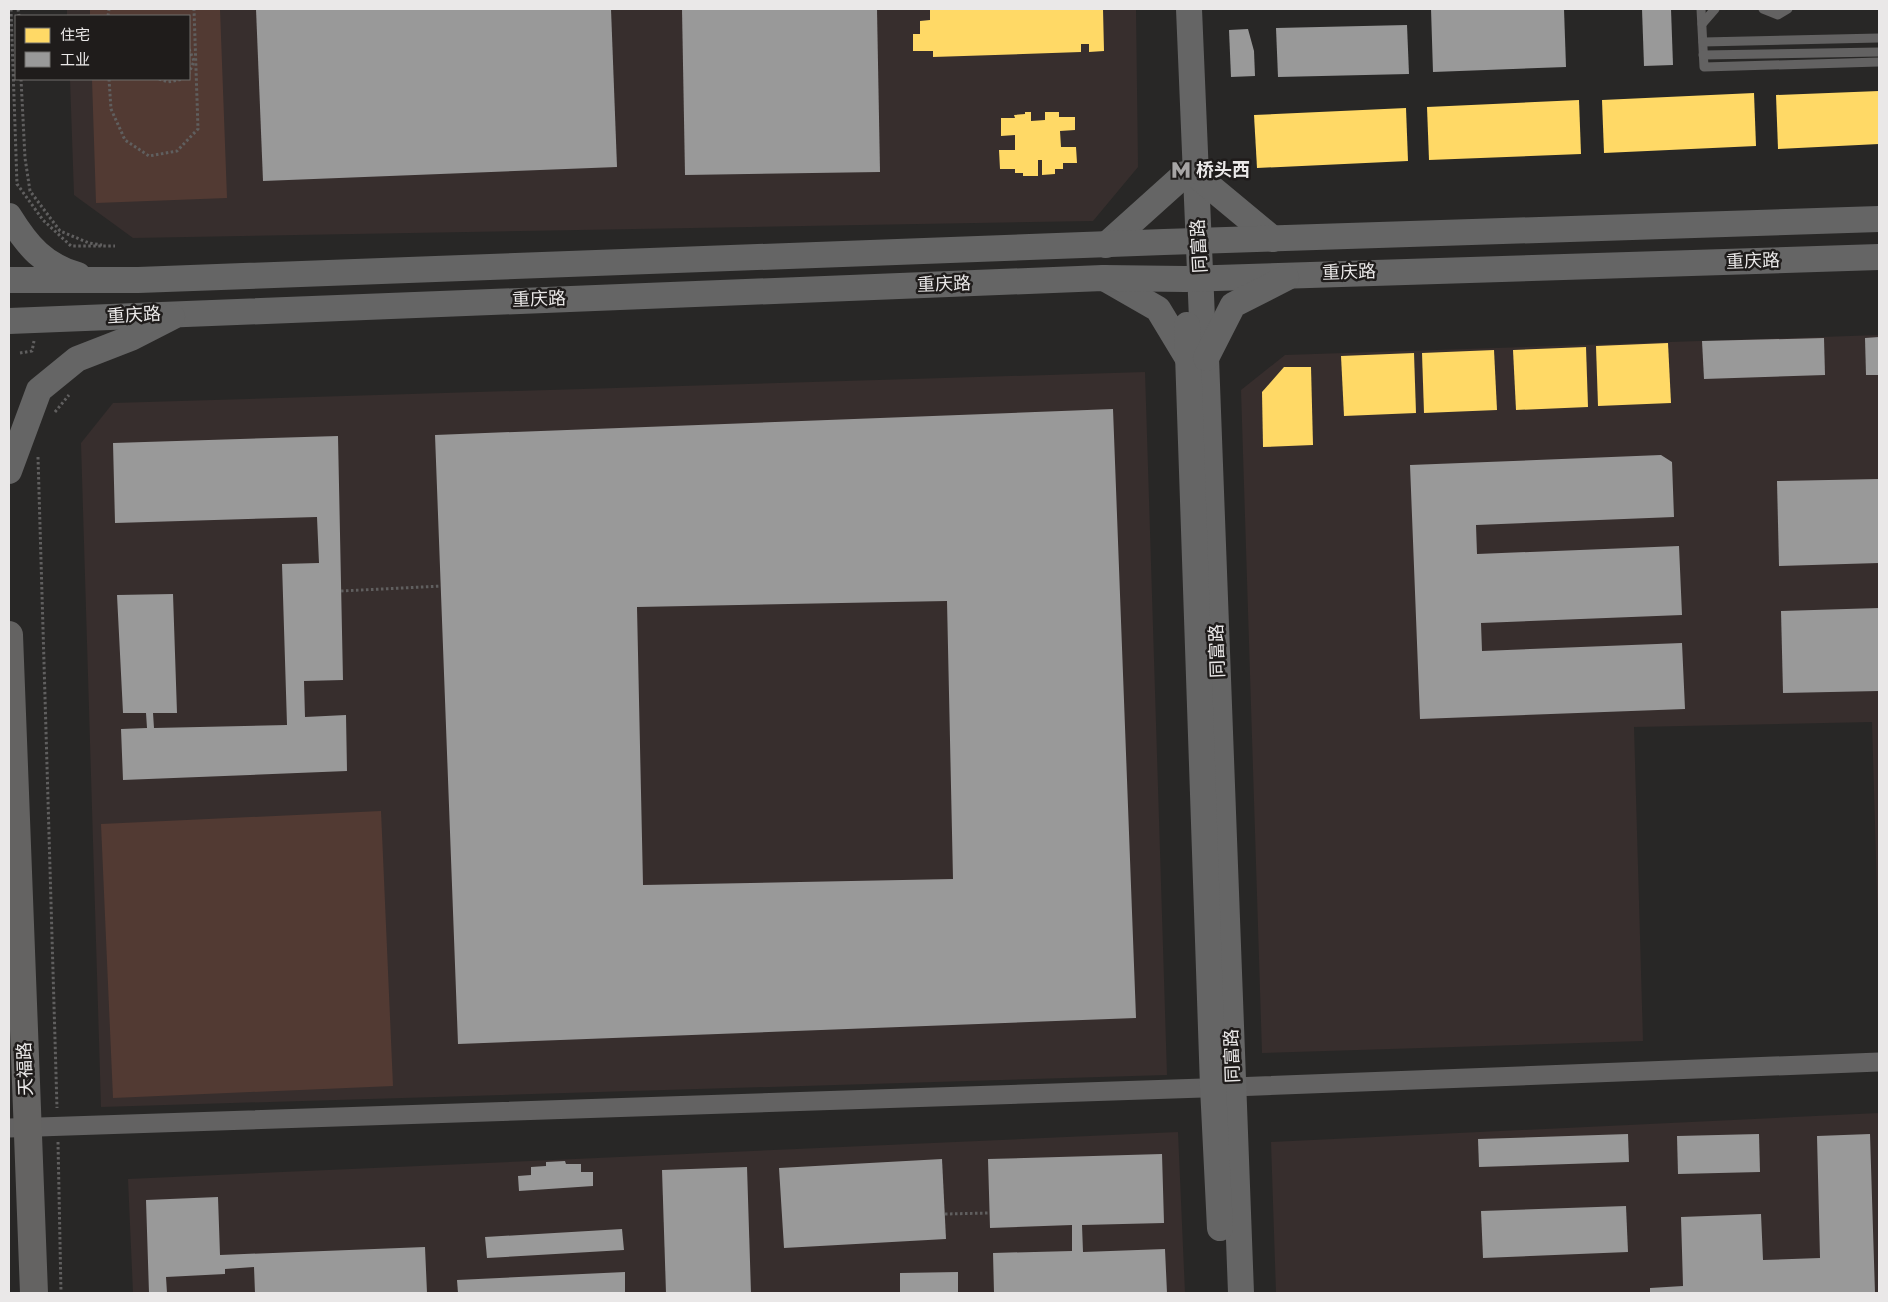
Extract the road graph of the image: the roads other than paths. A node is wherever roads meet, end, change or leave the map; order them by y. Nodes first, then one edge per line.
1 (1178, 9) edge
2 (1189, 9) edge
3 (1701, 9) edge
4 (1715, 9) edge
5 (1763, 9) edge
6 (1788, 9) edge
7 (1702, 24) junction
8 (1879, 38) edge
9 (1703, 42) junction
10 (1879, 52) edge
11 (1704, 55) junction
12 (1879, 62) edge
13 (1190, 175) junction
14 (9, 216) edge
15 (1879, 219) edge
16 (1273, 239) junction
17 (1192, 241) junction
18 (1106, 245) junction
19 (1879, 257) edge
20 (1293, 274) junction
21 (1103, 278) junction
22 (1193, 278) junction
23 (93, 279) junction
24 (9, 280) edge
25 (179, 313) junction
26 (9, 321) edge
27 (1197, 358) junction
28 (9, 471) edge
29 (9, 635) edge
30 (1879, 1062) edge
31 (1223, 1087) junction
32 (18, 1128) edge
33 (34, 1293) edge
34 (1224, 1293) edge
35 (1241, 1293) edge

1 - 13 main road, 同富路
2 - 13 main road, 同富路
3 - 7 lane
4 - 7 lane
5 - 6 lane
7 - 9 lane
8 - 9 lane
9 - 11 lane
10 - 11 lane
11 - 12 lane
13 - 16 main road
13 - 17 main road, 同富路
13 - 18 main road
14 - 23 main road
15 - 16 main road, 重庆路
16 - 17 main road, 重庆路
17 - 18 main road, 重庆路
17 - 22 main road, 同富路
18 - 23 main road, 重庆路
19 - 20 main road, 重庆路
20 - 22 main road, 重庆路
20 - 27 main road
21 - 22 main road, 重庆路
21 - 25 main road, 重庆路
21 - 27 main road
22 - 27 main road, 同富路
23 - 24 main road, 重庆路
25 - 26 main road, 重庆路
25 - 28 main road
27 - 31 main road, 同富路
29 - 32 main road, 天福路
30 - 31 street
31 - 32 street
31 - 34 main road, 同富路
31 - 35 main road, 同富路
32 - 33 main road, 天福路

